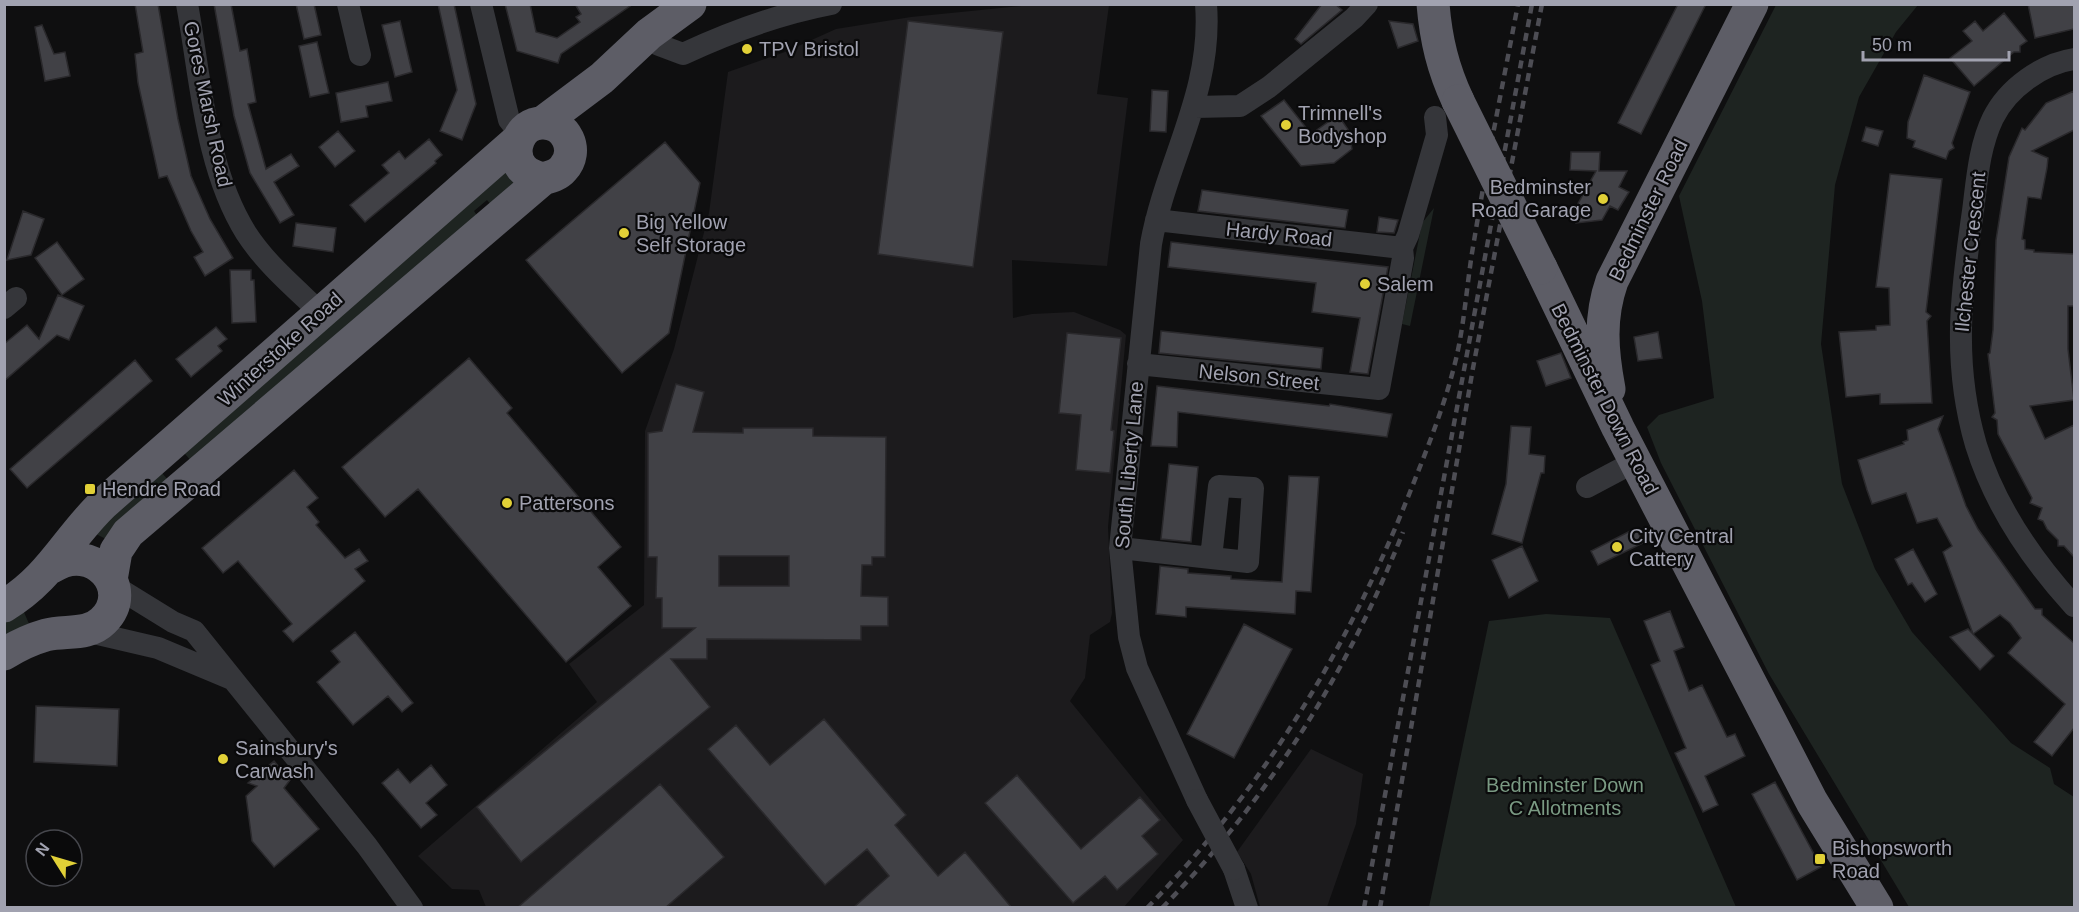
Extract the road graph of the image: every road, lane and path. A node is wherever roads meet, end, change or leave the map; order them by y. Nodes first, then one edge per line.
1 (187, 4) edge
2 (348, 4) edge
3 (481, 4) edge
4 (690, 4) edge
5 (831, 4) edge
6 (1206, 4) edge
7 (1367, 4) edge
8 (1433, 4) edge
9 (1752, 4) edge
10 (649, 34) junction
11 (360, 54) dead end
12 (2074, 58) edge
13 (602, 78) junction
14 (1196, 106) junction
15 (1446, 109) junction
16 (527, 132) junction
17 (570, 142) junction
18 (543, 179) junction
19 (1156, 220) junction
20 (1402, 248) junction
21 (1541, 268) junction
22 (1612, 281) junction
23 (321, 313) junction
24 (1138, 364) junction
25 (1618, 428) junction
26 (1636, 461) junction
27 (1587, 488) dead end
28 (1120, 548) junction
29 (1211, 558) dead end
30 (49, 570) junction
31 (112, 583) junction
32 (4, 606) edge
33 (2074, 606) edge
34 (78, 631) junction
35 (4, 654) edge
36 (232, 680) junction
37 (412, 908) edge
38 (1247, 908) edge
39 (1876, 908) edge

1 - 23 street, Gores Marsh Road
2 - 11 street
3 - 16 street
4 - 10 highway, Winterstoke Road
5 - 10 street
6 - 14 street, South Liberty Lane
7 - 14 street
8 - 15 highway, Bedminster Down Road
9 - 22 highway, Bedminster Road
10 - 13 highway, Winterstoke Road
12 - 33 street, Ilchester Crescent
13 - 16 highway, Winterstoke Road
13 - 17 highway, Winterstoke Road
14 - 19 street, South Liberty Lane
15 - 20 street
15 - 21 highway, Bedminster Down Road, bridge
16 - 17 highway
16 - 18 highway
16 - 23 highway, Winterstoke Road
17 - 18 highway, Winterstoke Road
18 - 31 highway, Winterstoke Road
19 - 20 street, Hardy Road
19 - 24 street, South Liberty Lane
20 - 24 street, Nelson Street
21 - 22 highway
21 - 25 highway, Bedminster Down Road
22 - 25 highway, Bedminster Road
23 - 30 highway, Winterstoke Road
24 - 28 street, South Liberty Lane
25 - 26 highway, Bedminster Down Road
26 - 27 street
26 - 39 highway, Bedminster Down Road
28 - 29 street
28 - 38 street, South Liberty Lane, bridge
30 - 31 highway, Winterstoke Road
30 - 32 highway, Winterstoke Road
30 - 34 highway, Winterstoke Road
31 - 34 highway, Winterstoke Road
31 - 36 street
34 - 35 highway, Winterstoke Road
34 - 36 street
36 - 37 street

